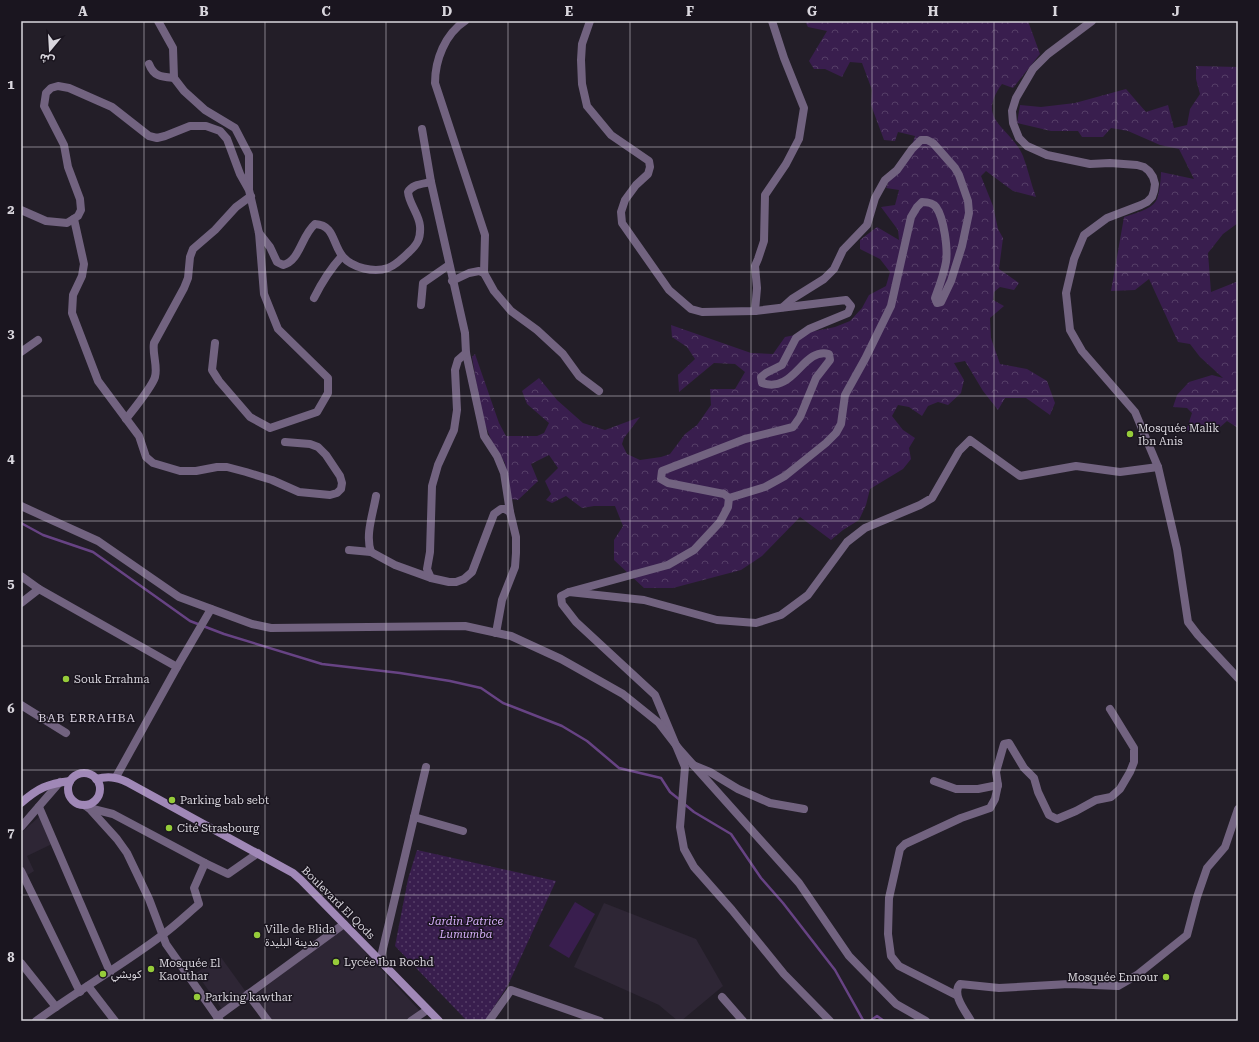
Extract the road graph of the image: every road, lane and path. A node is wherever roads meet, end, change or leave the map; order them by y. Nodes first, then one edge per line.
1 (158, 21) edge
2 (465, 21) edge
3 (590, 21) edge
4 (772, 21) edge
5 (1092, 21) edge
6 (149, 64) dead end
7 (174, 78) junction
8 (422, 129) dead end
9 (431, 182) junction
10 (250, 193) junction
11 (21, 210) edge
12 (74, 219) junction
13 (259, 233) junction
14 (342, 256) junction
15 (449, 265) junction
16 (484, 273) junction
17 (452, 281) junction
18 (314, 298) dead end
19 (421, 305) dead end
20 (783, 307) junction
21 (754, 311) junction
22 (38, 340) dead end
23 (215, 343) dead end
24 (21, 352) edge
25 (466, 353) junction
26 (599, 391) dead end
27 (126, 419) junction
28 (286, 442) dead end
29 (1158, 467) junction
30 (376, 496) dead end
31 (729, 498) junction
32 (21, 506) edge
33 (510, 512) junction
34 (349, 550) dead end
35 (371, 552) junction
36 (21, 576) edge
37 (432, 578) junction
38 (39, 589) junction
39 (569, 592) junction
40 (21, 603) edge
41 (211, 609) junction
42 (496, 633) junction
43 (177, 667) junction
44 (1238, 678) edge
45 (21, 705) edge
46 (1110, 709) dead end
47 (66, 733) dead end
48 (679, 749) junction
49 (689, 766) junction
50 (426, 767) dead end
51 (116, 777) junction
52 (96, 779) junction
53 (70, 781) junction
54 (934, 781) dead end
55 (60, 782) junction
56 (998, 784) junction
57 (21, 803) edge
58 (39, 807) junction
59 (87, 807) junction
60 (1238, 808) edge
61 (804, 809) dead end
62 (414, 817) junction
63 (21, 827) edge
64 (463, 831) dead end
65 (258, 853) junction
66 (205, 863) junction
67 (21, 871) edge
68 (344, 924) junction
69 (163, 935) junction
70 (380, 961) junction
71 (21, 963) edge
72 (110, 972) junction
73 (88, 986) junction
74 (80, 992) junction
75 (248, 994) junction
76 (956, 995) junction
77 (722, 997) dead end
78 (56, 1007) junction
79 (427, 1010) junction
80 (219, 1019) edge
81 (36, 1021) edge
82 (115, 1021) edge
83 (268, 1021) edge
84 (411, 1021) edge
85 (439, 1021) edge
86 (489, 1021) edge
87 (600, 1021) edge
88 (742, 1021) edge
89 (830, 1021) edge
90 (926, 1021) edge
91 (971, 1021) edge

1 - 7 street
2 - 16 street
3 - 21 street
4 - 21 street
5 - 29 street
6 - 7 street
7 - 10 street
8 - 9 street
9 - 14 street
9 - 15 street
10 - 12 street
10 - 13 street
10 - 27 street
11 - 12 street
12 - 27 street
13 - 14 street
13 - 23 street
14 - 18 street
15 - 17 street
15 - 19 street
16 - 17 street
16 - 26 street
17 - 25 street
20 - 21 street
20 - 31 street
20 - 31 street
22 - 24 street
25 - 33 street
25 - 37 street
27 - 28 street
29 - 39 street
29 - 44 street
30 - 35 street
31 - 39 street
32 - 41 street
33 - 37 street
33 - 42 street
34 - 35 street
35 - 37 street
36 - 38 street
38 - 40 street
38 - 43 street
39 - 48 street
41 - 42 street
41 - 43 street
42 - 48 street
43 - 51 street
45 - 47 street
46 - 56 street
48 - 49 street
49 - 61 street
49 - 89 street
49 - 90 street
50 - 62 street
51 - 52 main road
51 - 65 main road, Boulevard El Qods
52 - 53 main road
52 - 59 main road
53 - 55 main road
53 - 59 main road
54 - 56 street
55 - 57 main road
55 - 58 street
56 - 76 street
58 - 63 street
58 - 72 street
59 - 66 street
59 - 69 street
60 - 76 street
62 - 64 street
62 - 70 street
65 - 66 street
65 - 68 main road, Boulevard El Qods
66 - 69 street
67 - 74 street
68 - 70 main road, Boulevard El Qods
68 - 75 street
69 - 72 street
69 - 80 street
70 - 79 main road, Boulevard El Qods
71 - 78 street
72 - 73 street
73 - 74 street
73 - 82 street
74 - 78 street
75 - 80 street
75 - 83 street
76 - 91 street
77 - 88 street
78 - 81 street
79 - 84 street
79 - 85 main road, Boulevard El Qods
86 - 87 street

